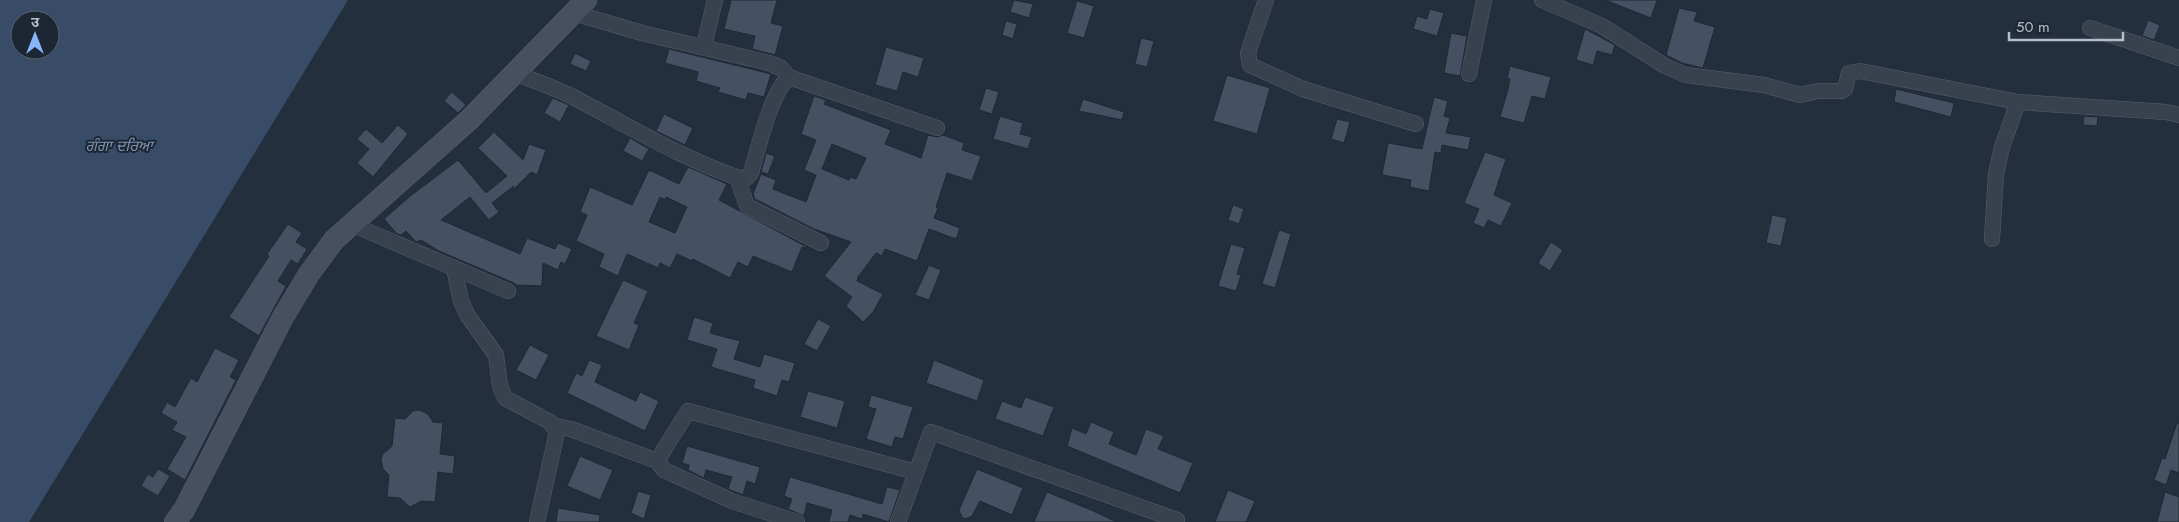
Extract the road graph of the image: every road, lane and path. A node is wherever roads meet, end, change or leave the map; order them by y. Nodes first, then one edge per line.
1 (715, 0) edge
2 (1266, 0) edge
3 (1484, 0) edge
4 (1542, 0) edge
5 (580, 7) edge
6 (2090, 28) dead end
7 (704, 46) junction
8 (2179, 58) edge
9 (514, 73) junction
10 (1468, 74) dead end
11 (788, 76) junction
12 (2018, 102) junction
13 (2179, 115) edge
14 (1416, 124) dead end
15 (936, 128) dead end
16 (737, 177) junction
17 (351, 224) junction
18 (1992, 239) dead end
19 (821, 243) dead end
20 (454, 268) junction
21 (508, 291) dead end
22 (555, 426) junction
23 (657, 461) junction
24 (916, 472) junction
25 (176, 522) edge
26 (537, 522) edge
27 (797, 522) edge
28 (898, 522) edge
29 (1176, 522) edge

1 - 7 street
2 - 14 street
3 - 10 street
4 - 12 street
5 - 7 street
5 - 9 main road
6 - 8 street
7 - 11 street
9 - 16 street
9 - 17 main road
11 - 15 street
11 - 16 street
12 - 13 street
12 - 18 street
16 - 19 street
17 - 20 street
17 - 25 main road
20 - 21 street
20 - 22 street
22 - 23 street
22 - 26 street
23 - 24 street
23 - 27 street
24 - 28 street
24 - 29 street

